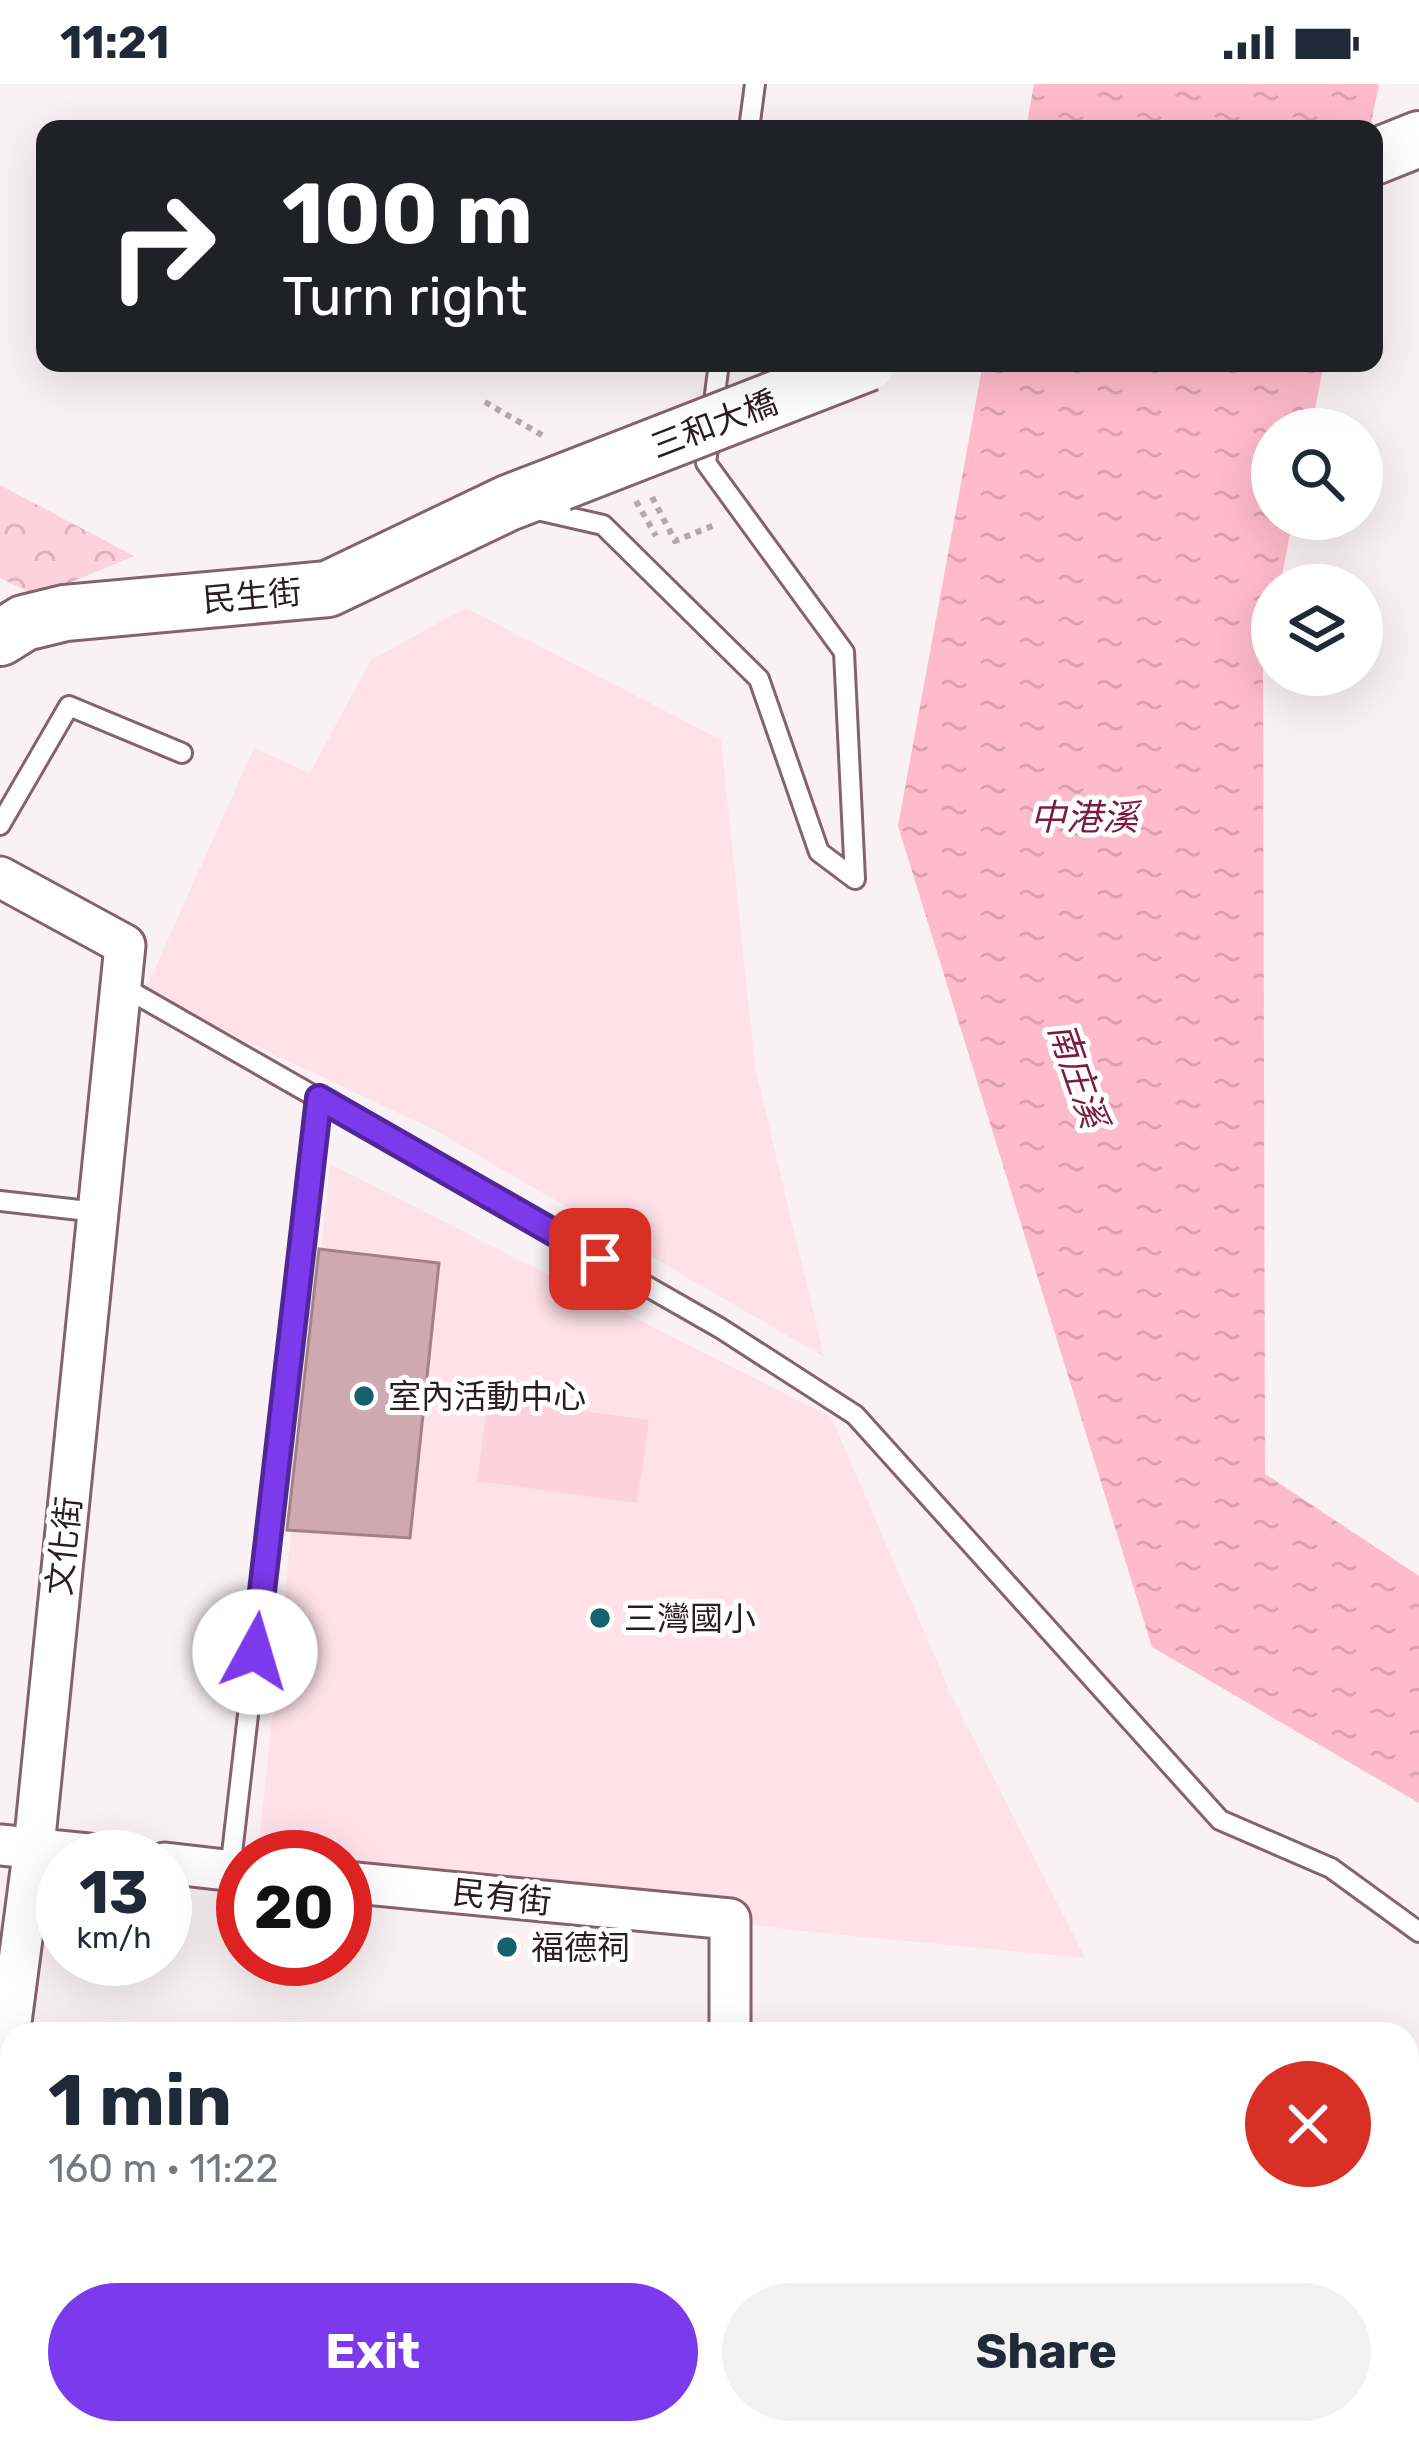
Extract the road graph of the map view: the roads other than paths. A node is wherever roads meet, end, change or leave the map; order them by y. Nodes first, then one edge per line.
1 (755, 84) edge
2 (750, 120) edge
3 (1419, 139) edge
4 (1383, 153) edge
5 (718, 372) edge
6 (845, 372) edge
7 (560, 483) joint
8 (508, 503) junction
9 (0, 638) edge
10 (182, 753) dead end
11 (0, 825) edge
12 (0, 877) edge
13 (120, 985) junction
14 (319, 1098) junction
15 (0, 1202) edge
16 (98, 1212) junction
17 (241, 1830) edge
18 (17, 1846) edge
19 (372, 1885) edge
20 (1419, 1932) edge
21 (5, 2022) edge
22 (730, 2022) edge

1 - 2 lane
3 - 4 street
5 - 8 lane
6 - 7 street, 三和大橋, bridge
7 - 8 street, 民生街
8 - 9 street, 民生街
10 - 11 lane
12 - 13 street
13 - 14 lane
13 - 16 street, 文化街
14 - 17 lane
14 - 20 lane
15 - 16 lane
16 - 18 street, 文化街
18 - 21 street, 文化街
19 - 22 street, 民有街

